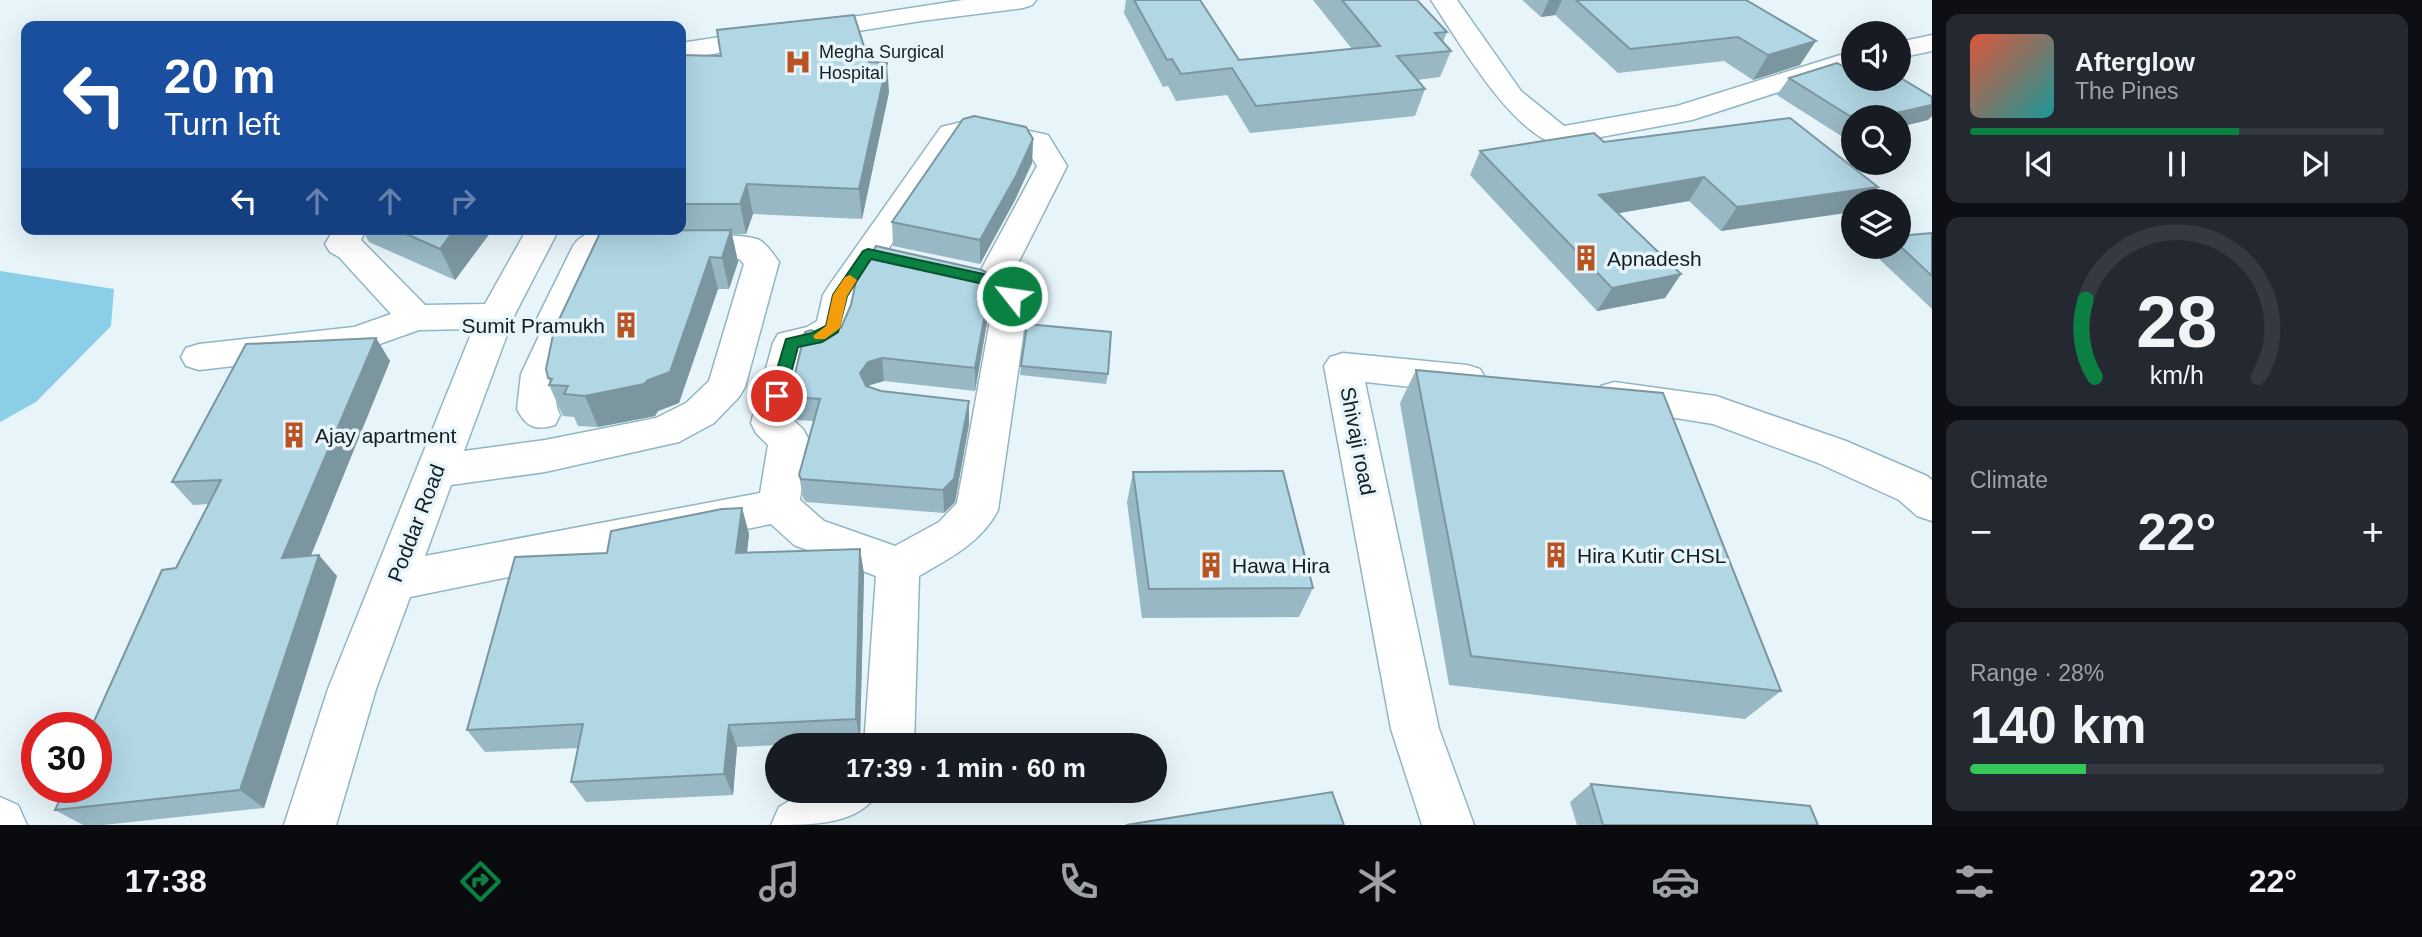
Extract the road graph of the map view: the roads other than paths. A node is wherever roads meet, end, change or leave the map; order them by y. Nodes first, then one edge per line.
1 (1023, 0) edge
2 (1444, 0) edge
3 (1932, 43) edge
4 (1911, 47) edge
5 (686, 50) edge
6 (1841, 63) edge
7 (346, 235) edge
8 (760, 239) dead end
9 (536, 242) edge
10 (868, 254) junction
11 (583, 258) junction
12 (905, 262) edge
13 (496, 316) junction
14 (416, 318) junction
15 (199, 357) dead end
16 (1503, 383) edge
17 (1582, 392) edge
18 (952, 405) edge
19 (993, 410) junction
20 (541, 415) dead end
21 (518, 460) junction
22 (437, 471) junction
23 (1932, 504) edge
24 (778, 506) junction
25 (898, 566) junction
26 (394, 581) junction
27 (890, 733) edge
28 (834, 803) edge
29 (310, 825) edge
30 (797, 825) edge
31 (1448, 825) edge

1 - 5 street
2 - 6 street
3 - 4 street
7 - 14 street
8 - 11 street
9 - 11 street
9 - 13 street, Poddar Road
10 - 12 street
10 - 19 street
10 - 24 street
11 - 21 street
13 - 14 street
13 - 22 street, Poddar Road
14 - 15 street
16 - 31 street, Shivaji road
17 - 23 street
18 - 19 street
19 - 25 street
20 - 21 street
21 - 22 street
22 - 26 street, Poddar Road
24 - 25 street
24 - 26 street
25 - 27 street
26 - 29 street, Poddar Road
28 - 30 street

